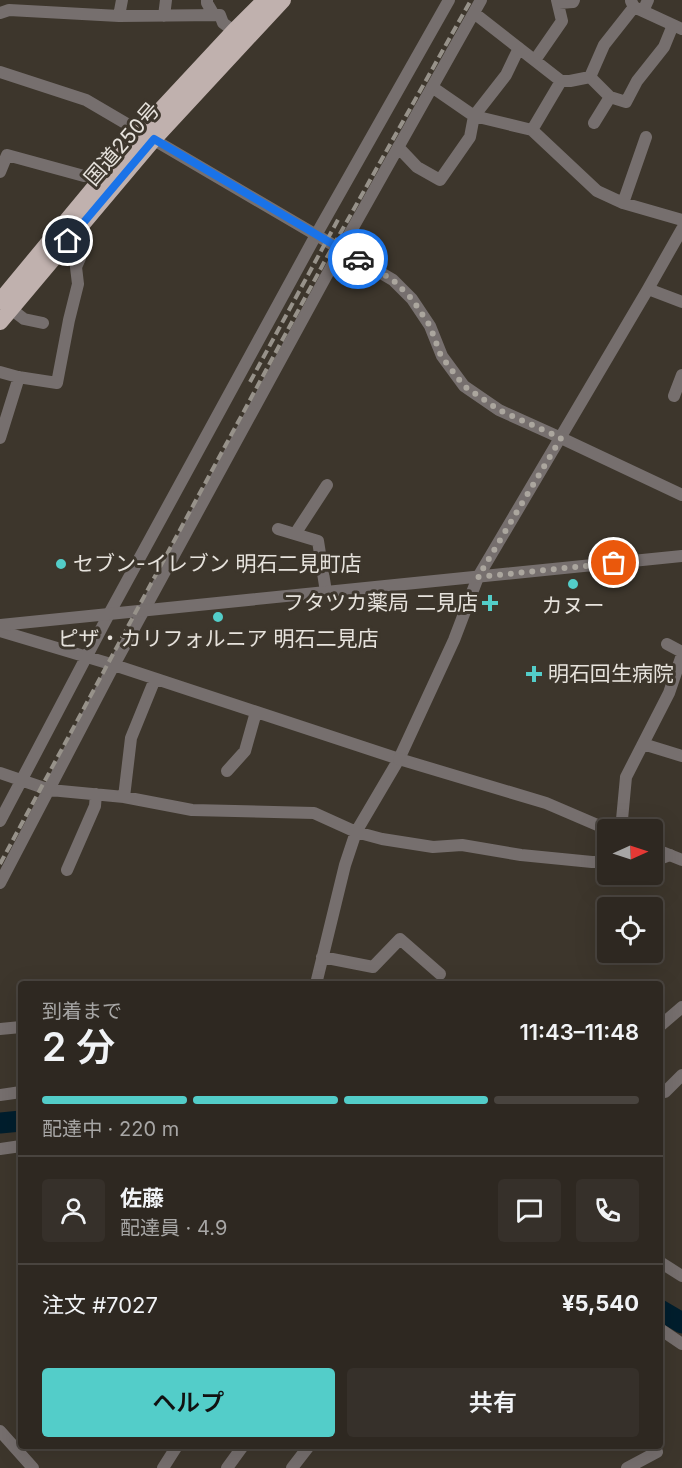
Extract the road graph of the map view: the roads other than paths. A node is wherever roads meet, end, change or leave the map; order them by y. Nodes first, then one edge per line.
1 (122, 0) edge
2 (166, 0) edge
3 (207, 0) edge
4 (265, 0) edge
5 (283, 0) edge
6 (449, 0) edge
7 (481, 0) edge
8 (574, 0) edge
9 (558, 2) edge
10 (639, 5) edge
11 (0, 13) edge
12 (474, 13) junction
13 (214, 15) junction
14 (119, 16) junction
15 (164, 16) junction
16 (678, 27) edge
17 (234, 31) junction
18 (519, 48) junction
19 (534, 60) junction
20 (0, 72) edge
21 (590, 77) junction
22 (561, 81) junction
23 (432, 87) junction
24 (610, 97) junction
25 (474, 116) junction
26 (594, 123) dead end
27 (532, 130) junction
28 (147, 136) junction
29 (645, 137) dead end
30 (398, 147) junction
31 (0, 172) edge
32 (84, 176) dead end
33 (623, 203) junction
34 (682, 220) edge
35 (682, 229) edge
36 (316, 235) junction
37 (341, 249) junction
38 (80, 258) dead end
39 (648, 289) junction
40 (682, 302) edge
41 (6, 305) edge
42 (0, 322) edge
43 (43, 323) dead end
44 (0, 372) edge
45 (682, 375) edge
46 (19, 378) junction
47 (674, 396) dead end
48 (0, 438) edge
49 (561, 438) junction
50 (327, 485) dead end
51 (682, 495) edge
52 (278, 529) dead end
53 (295, 534) junction
54 (682, 556) edge
55 (478, 577) junction
56 (326, 592) junction
57 (144, 611) junction
58 (109, 614) junction
59 (0, 625) edge
60 (0, 631) edge
61 (667, 644) dead end
62 (682, 653) edge
63 (87, 658) junction
64 (114, 665) junction
65 (155, 679) junction
66 (256, 712) junction
67 (643, 744) junction
68 (682, 756) edge
69 (399, 759) junction
70 (227, 771) dead end
71 (0, 773) edge
72 (22, 780) junction
73 (50, 789) junction
74 (96, 794) junction
75 (124, 797) junction
76 (622, 819) edge
77 (0, 821) edge
78 (597, 825) edge
79 (356, 832) junction
80 (597, 862) edge
81 (67, 870) dead end
82 (0, 883) edge
83 (322, 957) junction
84 (440, 974) dead end
85 (317, 981) edge
86 (682, 1007) edge
87 (663, 1023) edge
88 (18, 1027) edge
89 (0, 1029) edge
90 (682, 1076) edge
91 (18, 1092) edge
92 (663, 1092) edge
93 (0, 1095) edge
94 (18, 1146) edge
95 (0, 1149) edge
96 (663, 1264) edge
97 (682, 1276) edge
98 (663, 1331) edge
99 (682, 1344) edge
100 (0, 1431) edge
101 (175, 1449) edge
102 (241, 1449) edge
103 (307, 1449) edge
104 (657, 1452) dead end
105 (33, 1468) edge
106 (163, 1468) edge
107 (227, 1468) edge
108 (292, 1468) edge
109 (627, 1468) edge

1 - 14 street
2 - 15 street
3 - 13 street
4 - 17 highway, 国道250号
5 - 28 highway, 国道250号
6 - 36 street
7 - 12 street
8 - 9 street
9 - 19 street
10 - 16 street
10 - 21 street
11 - 14 street
12 - 18 street
12 - 23 street
13 - 15 street
13 - 17 street
14 - 15 street
16 - 24 street
17 - 28 highway, 国道250号
18 - 19 street
18 - 25 street
19 - 22 street
20 - 28 street
21 - 22 street
21 - 24 street
22 - 27 street
23 - 25 street
23 - 30 street
24 - 26 street
25 - 27 street
25 - 30 street
27 - 33 street
28 - 36 street
28 - 41 highway, 国道250号
29 - 33 street
30 - 37 street
31 - 32 street
33 - 34 street
35 - 39 street
36 - 37 street
36 - 58 street
37 - 49 street
37 - 57 street
38 - 46 street
39 - 40 street
39 - 49 street
41 - 42 highway, 国道250号
41 - 43 street
44 - 46 street
45 - 47 street
46 - 48 street
49 - 51 street
49 - 55 street
50 - 53 street
52 - 53 street
53 - 56 street
54 - 55 street
55 - 56 street
55 - 69 street
56 - 57 street
57 - 58 street
57 - 64 street
58 - 59 street
58 - 63 street
60 - 63 street
61 - 62 street
62 - 67 street
63 - 64 street
63 - 72 street
64 - 65 street
64 - 73 street
65 - 66 street
65 - 75 street
66 - 69 street
66 - 70 street
67 - 68 street
67 - 76 street
69 - 78 street
69 - 79 street
71 - 72 street
72 - 73 street
72 - 77 street
73 - 74 street
73 - 82 street
74 - 75 street
74 - 81 street
75 - 79 street
79 - 80 street
79 - 83 street
83 - 84 street
83 - 85 street
86 - 87 street
88 - 89 street
90 - 92 street
91 - 93 street
94 - 95 street
96 - 97 street
98 - 99 street
100 - 105 street
101 - 106 street
102 - 107 street
103 - 108 street
104 - 109 street

